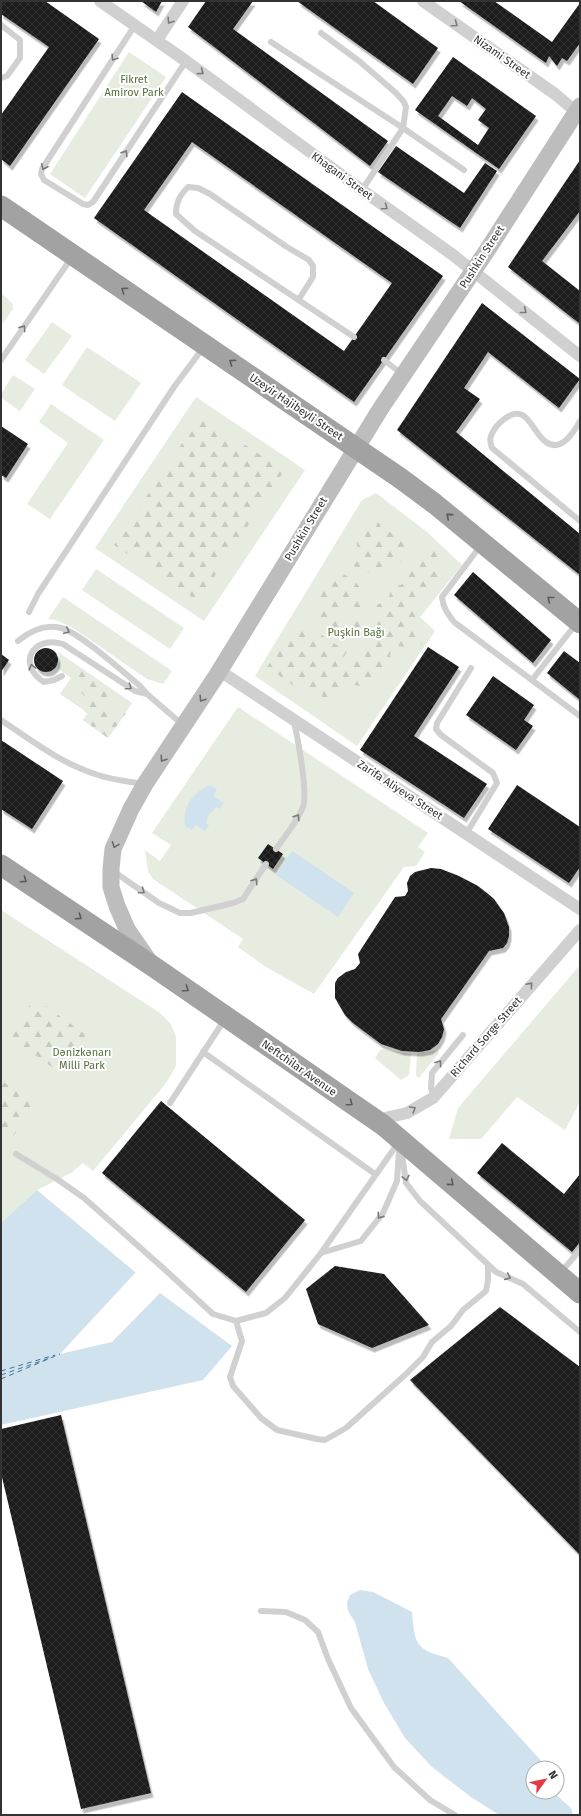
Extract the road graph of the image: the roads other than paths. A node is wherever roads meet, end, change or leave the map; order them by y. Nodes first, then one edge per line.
1 (100, 1) edge
2 (183, 1) edge
3 (423, 1) edge
4 (1, 25) edge
5 (135, 25) junction
6 (321, 33) dead end
7 (157, 40) junction
8 (271, 42) dead end
9 (186, 60) junction
10 (1, 78) edge
11 (579, 111) edge
12 (403, 128) junction
13 (464, 170) dead end
14 (362, 190) junction
15 (5, 211) edge
16 (73, 255) junction
17 (473, 271) junction
18 (299, 300) junction
19 (354, 336) dead end
20 (205, 344) junction
21 (580, 356) edge
22 (1, 360) edge
23 (384, 360) dead end
24 (403, 374) junction
25 (580, 421) edge
26 (356, 447) junction
27 (580, 521) edge
28 (482, 543) junction
29 (29, 612) dead end
30 (579, 622) edge
31 (18, 641) dead end
32 (471, 668) dead end
33 (220, 671) junction
34 (62, 676) dead end
35 (532, 680) junction
36 (146, 694) junction
37 (580, 716) edge
38 (1, 720) edge
39 (294, 720) junction
40 (185, 727) junction
41 (145, 784) junction
42 (466, 834) junction
43 (276, 849) dead end
44 (266, 864) dead end
45 (1, 865) edge
46 (110, 869) junction
47 (580, 909) edge
48 (580, 930) edge
49 (154, 967) junction
50 (226, 1017) junction
51 (463, 1035) dead end
52 (203, 1052) junction
53 (434, 1097) junction
54 (170, 1103) dead end
55 (376, 1120) junction
56 (400, 1140) junction
57 (16, 1154) dead end
58 (375, 1174) junction
59 (580, 1250) edge
60 (321, 1253) junction
61 (488, 1264) junction
62 (559, 1275) junction
63 (580, 1293) edge
64 (236, 1321) junction
65 (580, 1332) edge
66 (262, 1611) dead end
67 (455, 1815) edge

1 - 5 street, Khagani Street
2 -> 7 street
3 -> 11 street, Nizami Street
4 - 10 lane
5 - 7 street, Khagani Street
5 -> 9 lane
6 - 12 lane
7 - 9 street, Khagani Street
8 - 12 lane
9 -> 14 street, Khagani Street
11 - 17 main road, Pushkin Street
12 - 13 lane
12 - 14 lane
14 -> 17 street, Khagani Street
15 - 16 highway, Uzeyir Hajibeyli Street
20 -> 16 highway, Uzeyir Hajibeyli Street
22 -> 16 lane
17 -> 21 street, Khagani Street
17 - 24 main road, Pushkin Street
18 - 18 lane
18 - 19 lane
26 -> 20 highway, Uzeyir Hajibeyli Street
20 - 29 lane
23 - 24 lane
24 - 26 main road, Pushkin Street
25 - 27 lane
28 -> 26 highway, Uzeyir Hajibeyli Street
26 - 33 main road, Pushkin Street
30 -> 28 highway, Uzeyir Hajibeyli Street
28 - 35 lane
30 - 35 lane
31 -> 36 lane
32 - 42 lane
33 - 39 street, Zarifa Aliyeva Street
33 -> 40 main road, Pushkin Street
34 -> 36 lane
35 - 37 lane
36 - 40 lane
38 - 41 lane
39 - 42 street, Zarifa Aliyeva Street
43 -> 39 lane
40 -> 41 main road, Pushkin Street
41 -> 46 main road, Pushkin Street
42 - 47 street, Zarifa Aliyeva Street
46 -> 44 lane
45 -> 49 highway, Neftchilar Avenue
46 - 49 main road, Pushkin Street
53 -> 48 street, Richard Sorge Street
49 -> 50 highway, Neftchilar Avenue
50 - 52 lane
50 -> 55 highway, Neftchilar Avenue
53 -> 51 lane
52 - 54 lane
52 - 58 lane
55 -> 53 street, Richard Sorge Street
55 - 56 highway, Neftchilar Avenue
56 - 58 lane
56 -> 60 lane
56 -> 61 lane
56 -> 62 highway, Neftchilar Avenue
57 - 64 lane
58 - 60 lane
59 - 62 lane
60 - 64 lane
61 - 64 lane
61 -> 65 lane
62 - 63 highway, Neftchilar Avenue
66 - 67 lane

